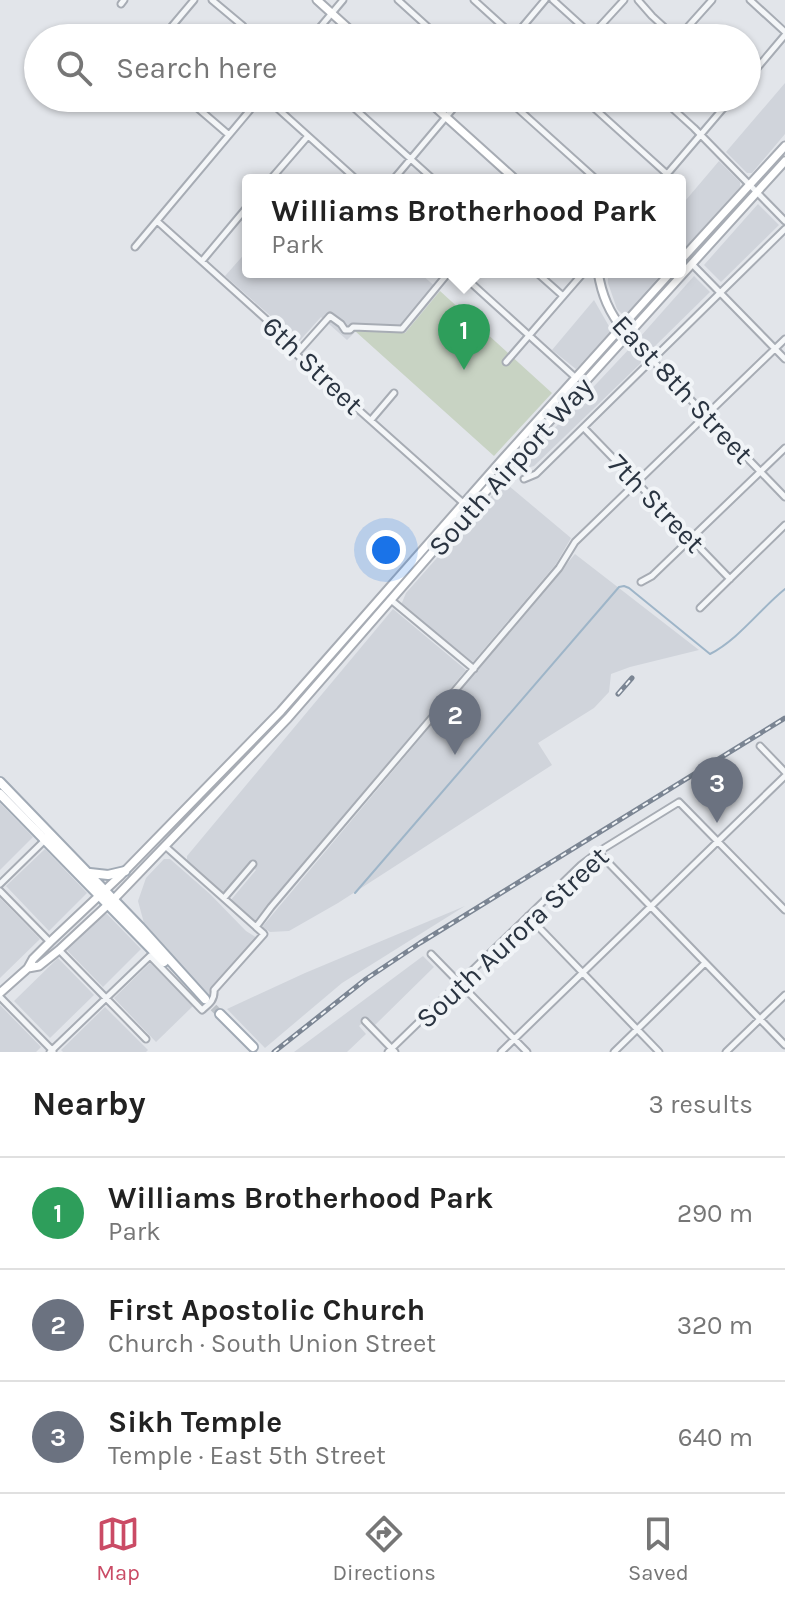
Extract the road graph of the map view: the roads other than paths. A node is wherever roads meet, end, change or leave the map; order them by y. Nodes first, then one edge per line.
1 (194, 0) edge
2 (212, 0) edge
3 (317, 0) edge
4 (343, 0) edge
5 (398, 0) edge
6 (474, 0) edge
7 (545, 0) edge
8 (553, 0) edge
9 (624, 0) edge
10 (638, 0) edge
11 (712, 0) edge
12 (750, 0) edge
13 (331, 13) junction
14 (174, 24) edge
15 (241, 24) edge
16 (322, 24) edge
17 (343, 24) edge
18 (425, 24) edge
19 (500, 24) edge
20 (525, 24) edge
21 (579, 24) edge
22 (604, 24) edge
23 (661, 24) edge
24 (690, 24) edge
25 (785, 33) edge
26 (761, 63) edge
27 (202, 112) edge
28 (250, 112) edge
29 (280, 112) edge
30 (359, 112) edge
31 (440, 112) edge
32 (450, 112) edge
33 (522, 112) edge
34 (598, 112) edge
35 (676, 112) edge
36 (720, 112) edge
37 (446, 117) junction
38 (229, 135) junction
39 (701, 135) junction
40 (308, 136) junction
41 (785, 146) edge
42 (411, 159) junction
43 (785, 161) edge
44 (275, 174) edge
45 (350, 174) edge
46 (398, 174) edge
47 (427, 174) edge
48 (509, 174) edge
49 (590, 174) edge
50 (667, 174) joint
51 (749, 185) junction
52 (756, 192) junction
53 (242, 213) edge
54 (157, 221) junction
55 (785, 221) edge
56 (785, 229) edge
57 (135, 247) dead end
58 (686, 253) edge
59 (202, 261) junction
60 (692, 264) junction
61 (686, 270) edge
62 (444, 278) edge
63 (466, 278) edge
64 (543, 278) edge
65 (579, 278) edge
66 (599, 278) edge
67 (666, 278) edge
68 (678, 278) edge
69 (720, 292) junction
70 (563, 296) junction
71 (625, 331) junction
72 (530, 336) junction
73 (785, 339) edge
74 (775, 349) junction
75 (296, 354) junction
76 (785, 359) edge
77 (652, 360) junction
78 (506, 362) dead end
79 (576, 378) junction
80 (394, 393) dead end
81 (706, 416) junction
82 (371, 420) junction
83 (584, 428) junction
84 (785, 448) edge
85 (760, 472) junction
86 (524, 479) dead end
87 (637, 482) junction
88 (785, 497) edge
89 (467, 506) junction
90 (785, 525) edge
91 (691, 539) junction
92 (730, 579) junction
93 (641, 582) dead end
94 (391, 600) junction
95 (700, 608) dead end
96 (474, 669) junction
97 (760, 746) dead end
98 (785, 774) edge
99 (0, 782) edge
100 (1, 796) edge
101 (48, 838) junction
102 (718, 841) junction
103 (152, 844) junction
104 (165, 846) junction
105 (598, 852) junction
106 (253, 864) dead end
107 (125, 871) junction
108 (87, 872) junction
109 (0, 884) edge
110 (0, 891) edge
111 (102, 894) junction
112 (224, 898) junction
113 (110, 902) junction
114 (651, 906) junction
115 (785, 910) edge
116 (528, 916) junction
117 (256, 927) junction
118 (66, 928) junction
119 (50, 942) junction
120 (59, 950) junction
121 (431, 954) dead end
122 (705, 963) junction
123 (41, 964) junction
124 (28, 968) junction
125 (582, 973) junction
126 (459, 982) junction
127 (0, 995) edge
128 (785, 995) edge
129 (106, 998) junction
130 (202, 999) tunnel mouth
131 (218, 1016) tunnel mouth
132 (760, 1019) junction
133 (365, 1021) dead end
134 (637, 1029) junction
135 (146, 1039) dead end
136 (514, 1039) junction
137 (785, 1045) edge
138 (252, 1049) edge
139 (52, 1051) edge
140 (391, 1051) edge
141 (501, 1052) edge
142 (527, 1052) edge
143 (614, 1052) edge
144 (659, 1052) edge
145 (726, 1052) edge

1 - 14 street
2 - 15 street
3 - 13 main road
4 - 13 street
5 - 18 street
6 - 19 street
7 - 20 street
8 - 21 street
9 - 22 street
10 - 23 street
11 - 24 street
12 - 25 street
13 - 16 street
13 - 17 main road
25 - 26 street
27 - 38 street
28 - 38 street
29 - 40 street
30 - 42 street
31 - 37 main road
32 - 37 street
33 - 49 street
34 - 50 street
35 - 39 street
36 - 39 street
37 - 42 street
37 - 48 main road
38 - 54 street
39 - 50 street
39 - 51 street
40 - 44 street
40 - 45 street
41 - 51 main road
42 - 46 street
42 - 47 street
43 - 52 main road, South Airport Way
51 - 52 street
51 - 58 main road
52 - 55 street
52 - 60 main road, South Airport Way
53 - 59 street
54 - 57 street
54 - 59 street, 6th Street
56 - 69 street
59 - 75 street, 6th Street
60 - 61 main road, South Airport Way
60 - 69 street
62 - 75 street
63 - 72 street
64 - 70 street
65 - 70 street
66 - 71 main road, East 8th Street
67 - 71 main road, South Airport Way
68 - 71 main road, South Airport Way
69 - 74 street
69 - 77 street
70 - 72 street
71 - 77 street, East 8th Street
71 - 79 main road, South Airport Way
71 - 89 main road, South Airport Way
72 - 78 street
72 - 79 street
73 - 74 street
74 - 76 street
74 - 81 street
75 - 82 street, 6th Street
77 - 81 street, East 8th Street
77 - 83 street
79 - 89 main road, South Airport Way
80 - 82 street
81 - 85 street, East 8th Street
81 - 87 street
82 - 89 street, 6th Street
83 - 86 street
83 - 87 street, 7th Street
84 - 85 street
85 - 88 street, East 8th Street
85 - 91 street
87 - 91 street, 7th Street
87 - 96 street
89 - 94 main road, South Airport Way
89 - 103 main road, South Airport Way
90 - 92 street
91 - 92 street, 7th Street
91 - 93 street
92 - 95 street
94 - 96 street
94 - 104 main road, South Airport Way
96 - 117 street
97 - 98 street
98 - 102 street
99 - 101 main road
100 - 101 main road
101 - 108 main road
101 - 109 street
101 - 111 main road
102 - 105 street, South Aurora Street
102 - 114 street
102 - 115 street
103 - 104 main road
103 - 107 main road, South Airport Way
104 - 112 street
104 - 113 main road, South Airport Way
105 - 114 street
105 - 116 street, South Aurora Street
106 - 112 street
107 - 108 main road
107 - 111 main road, South Airport Way
108 - 111 main road
110 - 119 street
111 - 113 main road
111 - 118 main road, South Airport Way
112 - 117 street
113 - 120 main road, South Airport Way
113 - 130 main road
114 - 122 street
114 - 125 street
116 - 125 street
116 - 126 street, South Aurora Street
117 - 129 street
118 - 119 main road, South Airport Way
118 - 120 main road
119 - 123 main road
119 - 124 main road, South Airport Way
120 - 123 main road, South Airport Way
120 - 129 street
121 - 126 street
122 - 132 street
122 - 134 street
123 - 124 main road, South Airport Way
124 - 127 main road, South Airport Way
125 - 134 street
125 - 136 street
126 - 136 street
126 - 140 street, South Aurora Street
127 - 139 street
128 - 132 street
129 - 135 street
129 - 139 street
131 - 138 main road
132 - 137 street
132 - 145 street
133 - 140 street
134 - 143 street
134 - 144 street
136 - 141 street
136 - 142 street

